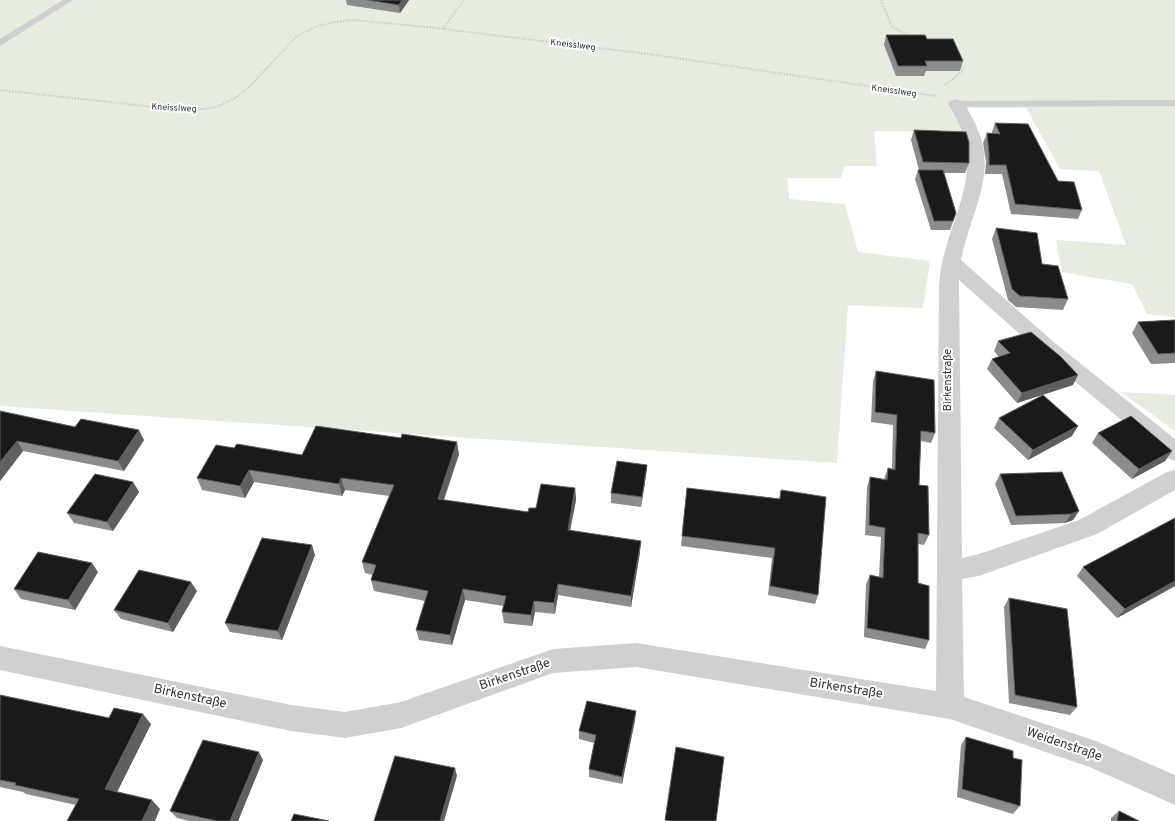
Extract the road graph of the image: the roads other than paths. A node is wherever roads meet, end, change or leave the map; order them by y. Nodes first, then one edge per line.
1 (69, 0) edge
2 (0, 43) edge
3 (1175, 103) edge
4 (956, 104) joint
5 (951, 262) junction
6 (1175, 452) edge
7 (1175, 479) edge
8 (950, 571) junction
9 (0, 658) edge
10 (950, 706) junction
11 (1175, 790) edge

1 - 2 lane
3 - 4 lane
4 - 5 street, Birkenstraße
5 - 6 street
5 - 8 street, Birkenstraße
7 - 8 street
8 - 10 street, Birkenstraße
9 - 10 street, Birkenstraße
10 - 11 street, Weidenstraße

